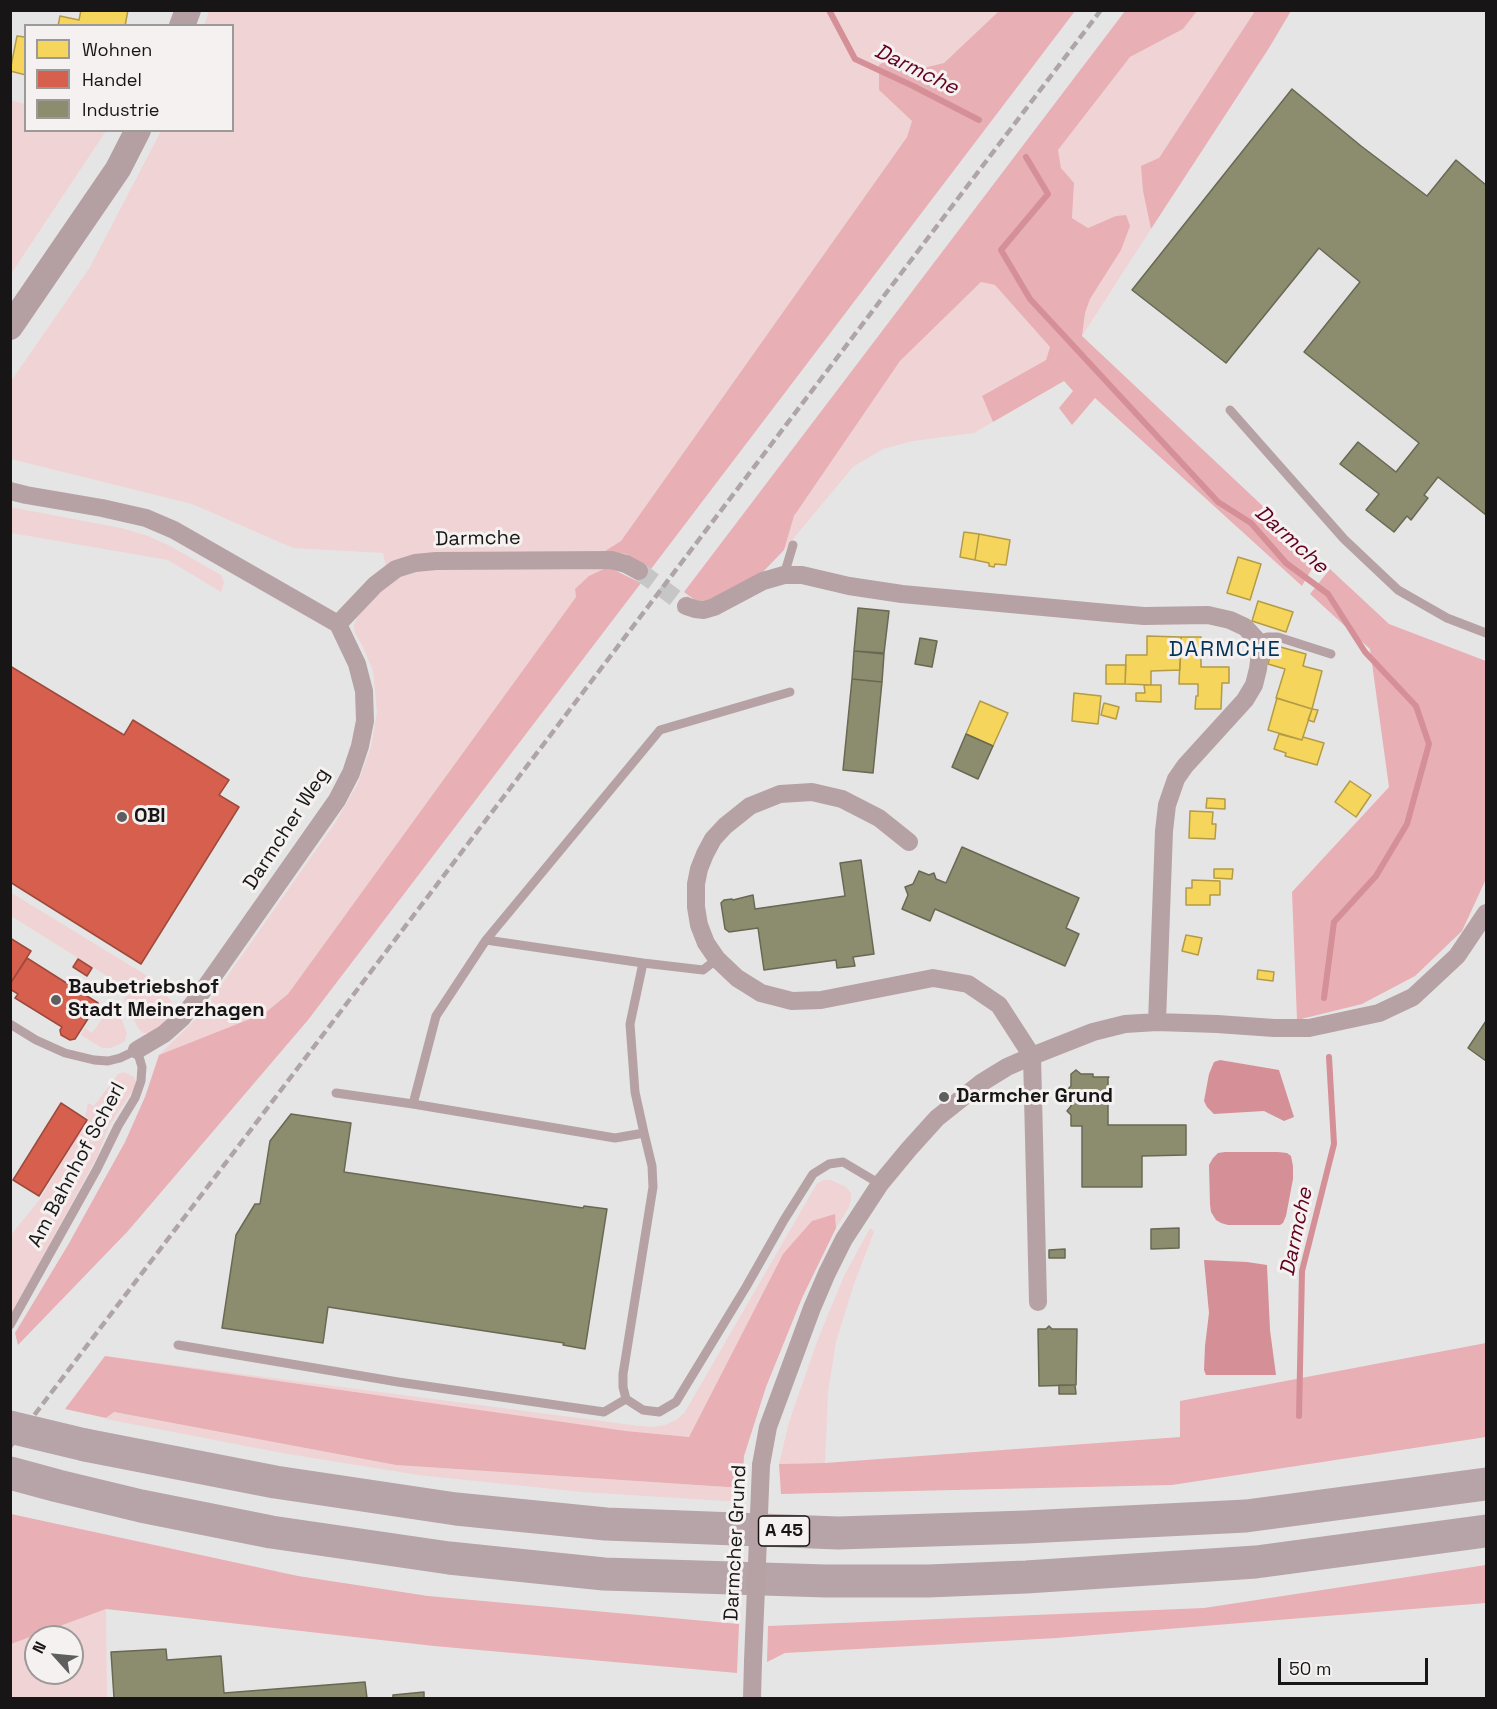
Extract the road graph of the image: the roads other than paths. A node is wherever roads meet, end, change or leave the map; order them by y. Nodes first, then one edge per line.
1 (137, 132) edge
2 (10, 327) edge
3 (1230, 410) dead end
4 (10, 490) edge
5 (793, 545) dead end
6 (639, 571) tunnel mouth
7 (784, 575) junction
8 (686, 606) tunnel mouth
9 (338, 624) junction
10 (1486, 633) edge
11 (1257, 640) junction
12 (1331, 654) dead end
13 (790, 692) dead end
14 (909, 842) dead end
15 (1486, 914) edge
16 (486, 940) junction
17 (717, 959) junction
18 (643, 963) junction
19 (1158, 1022) junction
20 (10, 1024) edge
21 (137, 1050) junction
22 (1032, 1056) junction
23 (336, 1093) dead end
24 (413, 1104) junction
25 (644, 1133) junction
26 (880, 1184) junction
27 (1038, 1302) dead end
28 (10, 1325) edge
29 (178, 1345) dead end
30 (626, 1399) junction
31 (10, 1426) edge
32 (10, 1473) edge
33 (10, 1480) edge
34 (1486, 1484) edge
35 (58, 1486) junction
36 (1486, 1531) edge
37 (752, 1698) edge

1 - 2 main road
3 - 10 lane
4 - 9 street
5 - 7 lane
6 - 9 street, Darmche
7 - 8 street
7 - 11 street
9 - 21 street, Darmcher Weg
11 - 12 lane
11 - 19 street
13 - 16 lane
14 - 17 street
15 - 19 street, Darmcher Grund
16 - 18 lane
16 - 24 lane
17 - 18 lane
17 - 22 street
18 - 25 lane
19 - 22 street, Darmcher Grund
20 - 21 lane
21 - 28 lane, Am Bahnhof Scherl
22 - 26 street, Darmcher Grund
22 - 27 street
23 - 24 lane
24 - 25 lane
25 - 30 lane
26 - 30 lane
26 - 37 street, Darmcher Grund, bridge
29 - 30 lane
31 - 34 highway, A 45, bridge
32 - 35 highway
33 - 35 highway
35 - 36 highway

